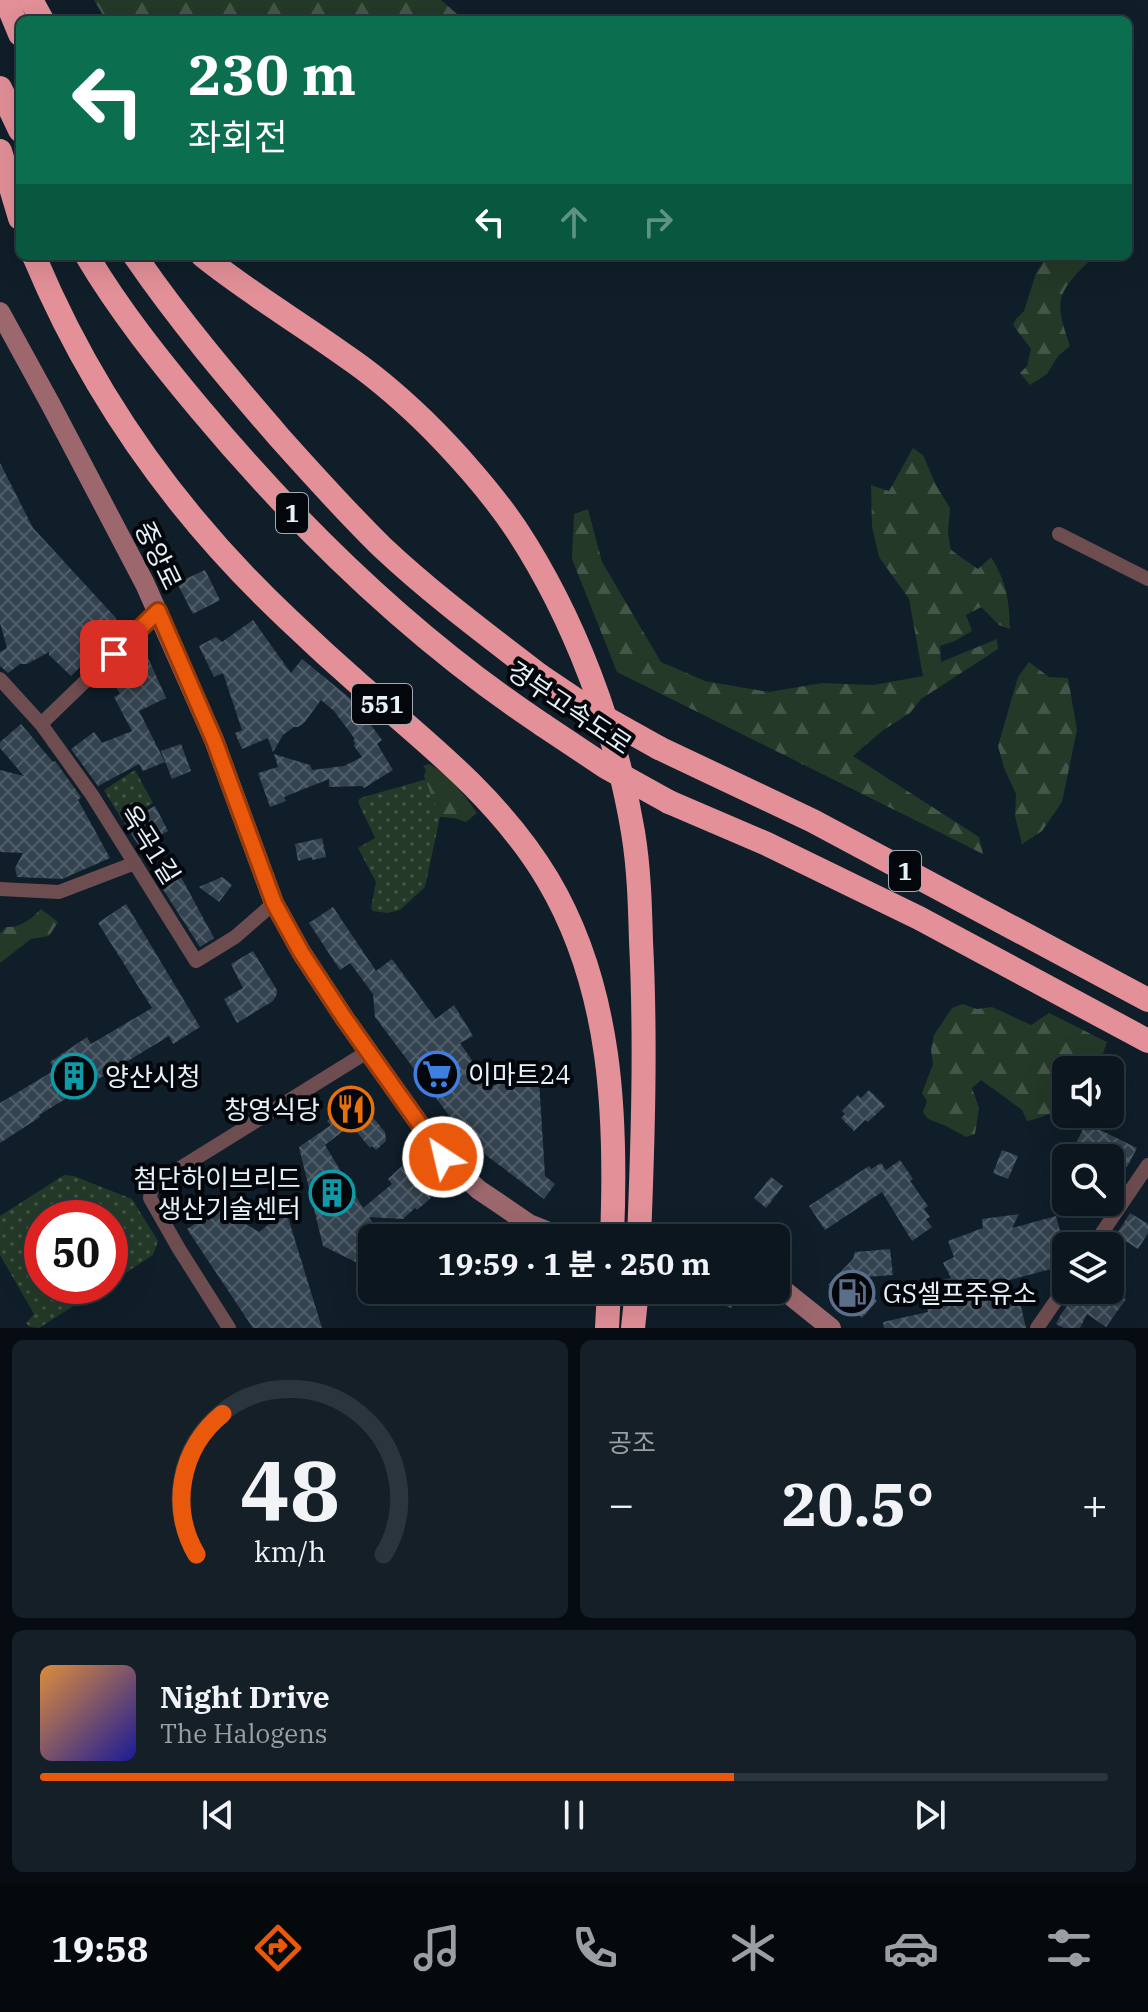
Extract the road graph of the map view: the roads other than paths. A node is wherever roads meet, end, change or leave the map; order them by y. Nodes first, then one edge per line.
1 (6, 0) edge
2 (16, 24) edge
3 (0, 88) edge
4 (16, 122) edge
5 (0, 151) edge
6 (16, 205) edge
7 (36, 260) edge
8 (90, 260) edge
9 (138, 260) edge
10 (209, 260) edge
11 (0, 312) edge
12 (1059, 534) dead end
13 (1148, 579) edge
14 (158, 611) junction
15 (0, 679) edge
16 (41, 724) junction
17 (135, 863) junction
18 (0, 889) edge
19 (274, 903) junction
20 (1148, 1000) edge
21 (1148, 1041) edge
22 (367, 1052) junction
23 (1148, 1165) edge
24 (529, 1224) edge
25 (613, 1224) edge
26 (639, 1224) edge
27 (1103, 1232) edge
28 (790, 1295) edge
29 (608, 1304) edge
30 (636, 1304) edge
31 (1054, 1304) edge
32 (229, 1328) edge
33 (607, 1328) edge
34 (633, 1328) edge
35 (831, 1328) edge
36 (1037, 1328) edge

1 - 2 highway
3 - 4 highway
5 - 6 highway
7 - 25 highway, 551
8 - 21 highway, 경부고속도로 / 1, bridge
9 - 20 highway, 경부고속도로 / 1, bridge
10 - 26 highway
11 - 14 main road, 중앙로
12 - 13 street
14 - 16 street
14 - 19 main road, 중앙로
15 - 16 street, 옥곡1길
16 - 17 street, 옥곡1길
17 - 18 street
17 - 19 street, 옥곡1길
19 - 22 main road, 중앙로
22 - 24 main road, 중앙로
22 - 32 street
23 - 27 street
28 - 35 main road
29 - 33 highway
30 - 34 highway
31 - 36 street

